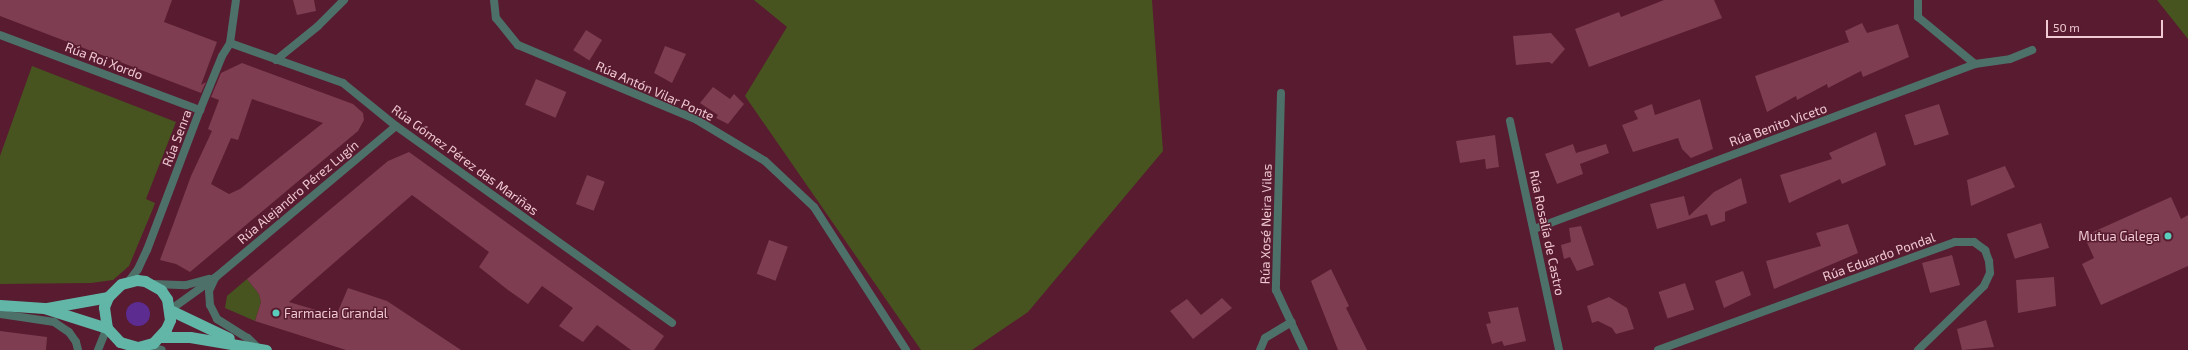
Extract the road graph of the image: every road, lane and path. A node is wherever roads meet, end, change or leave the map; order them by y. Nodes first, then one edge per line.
1 (236, 0) edge
2 (344, 0) edge
3 (494, 0) edge
4 (1918, 0) edge
5 (0, 35) edge
6 (230, 43) junction
7 (2032, 50) dead end
8 (276, 60) junction
9 (1975, 64) junction
10 (1281, 93) dead end
11 (200, 110) junction
12 (1510, 121) dead end
13 (396, 126) junction
14 (1534, 229) junction
15 (216, 278) junction
16 (129, 281) junction
17 (153, 284) junction
18 (108, 297) junction
19 (0, 305) edge
20 (44, 308) junction
21 (170, 310) junction
22 (0, 314) edge
23 (1292, 322) junction
24 (672, 324) dead end
25 (107, 328) junction
26 (160, 337) junction
27 (138, 348) edge
28 (257, 348) edge
29 (78, 350) edge
30 (98, 350) edge
31 (162, 350) edge
32 (906, 350) edge
33 (1260, 350) edge
34 (1304, 350) edge
35 (1559, 350) edge
36 (1658, 350) edge
37 (1918, 350) edge

1 - 6 street, Rúa Senra
2 - 8 street
3 - 32 street, Rúa Antón Vilar Ponte
4 - 9 street
5 - 11 street, Rúa Roi Xordo
6 - 8 street, Rúa Gómez Pérez das Mariñas
6 - 11 street, Rúa Senra
7 - 9 street, Rúa Benito Viceto
8 - 13 street, Rúa Gómez Pérez das Mariñas
9 - 14 street, Rúa Benito Viceto
10 - 23 street, Rúa Xosé Neira Vilas
11 - 16 street, Rúa Senra
12 - 14 street, Rúa Rosalía de Castro
13 - 15 street, Rúa Alejandro Pérez Lugín
13 - 24 street, Rúa Gómez Pérez das Mariñas
14 - 35 street, Rúa Rosalía de Castro
15 - 17 street, Rúa Alejandro Pérez Lugín
15 - 21 street, Rúa Alejandro Pérez Lugín
15 - 28 street, Rúa Alejandro Pérez Lugín
16 - 17 highway
16 - 18 highway
17 - 21 highway
18 - 20 highway
18 - 25 highway
19 - 20 highway
20 - 25 highway
21 - 26 highway
21 - 28 highway
22 - 29 street
23 - 33 street
23 - 34 street, Rúa Xosé Neira Vilas
25 - 27 highway
25 - 30 street
26 - 27 highway
26 - 28 highway
27 - 31 street
36 - 37 street, Rúa Eduardo Pondal

